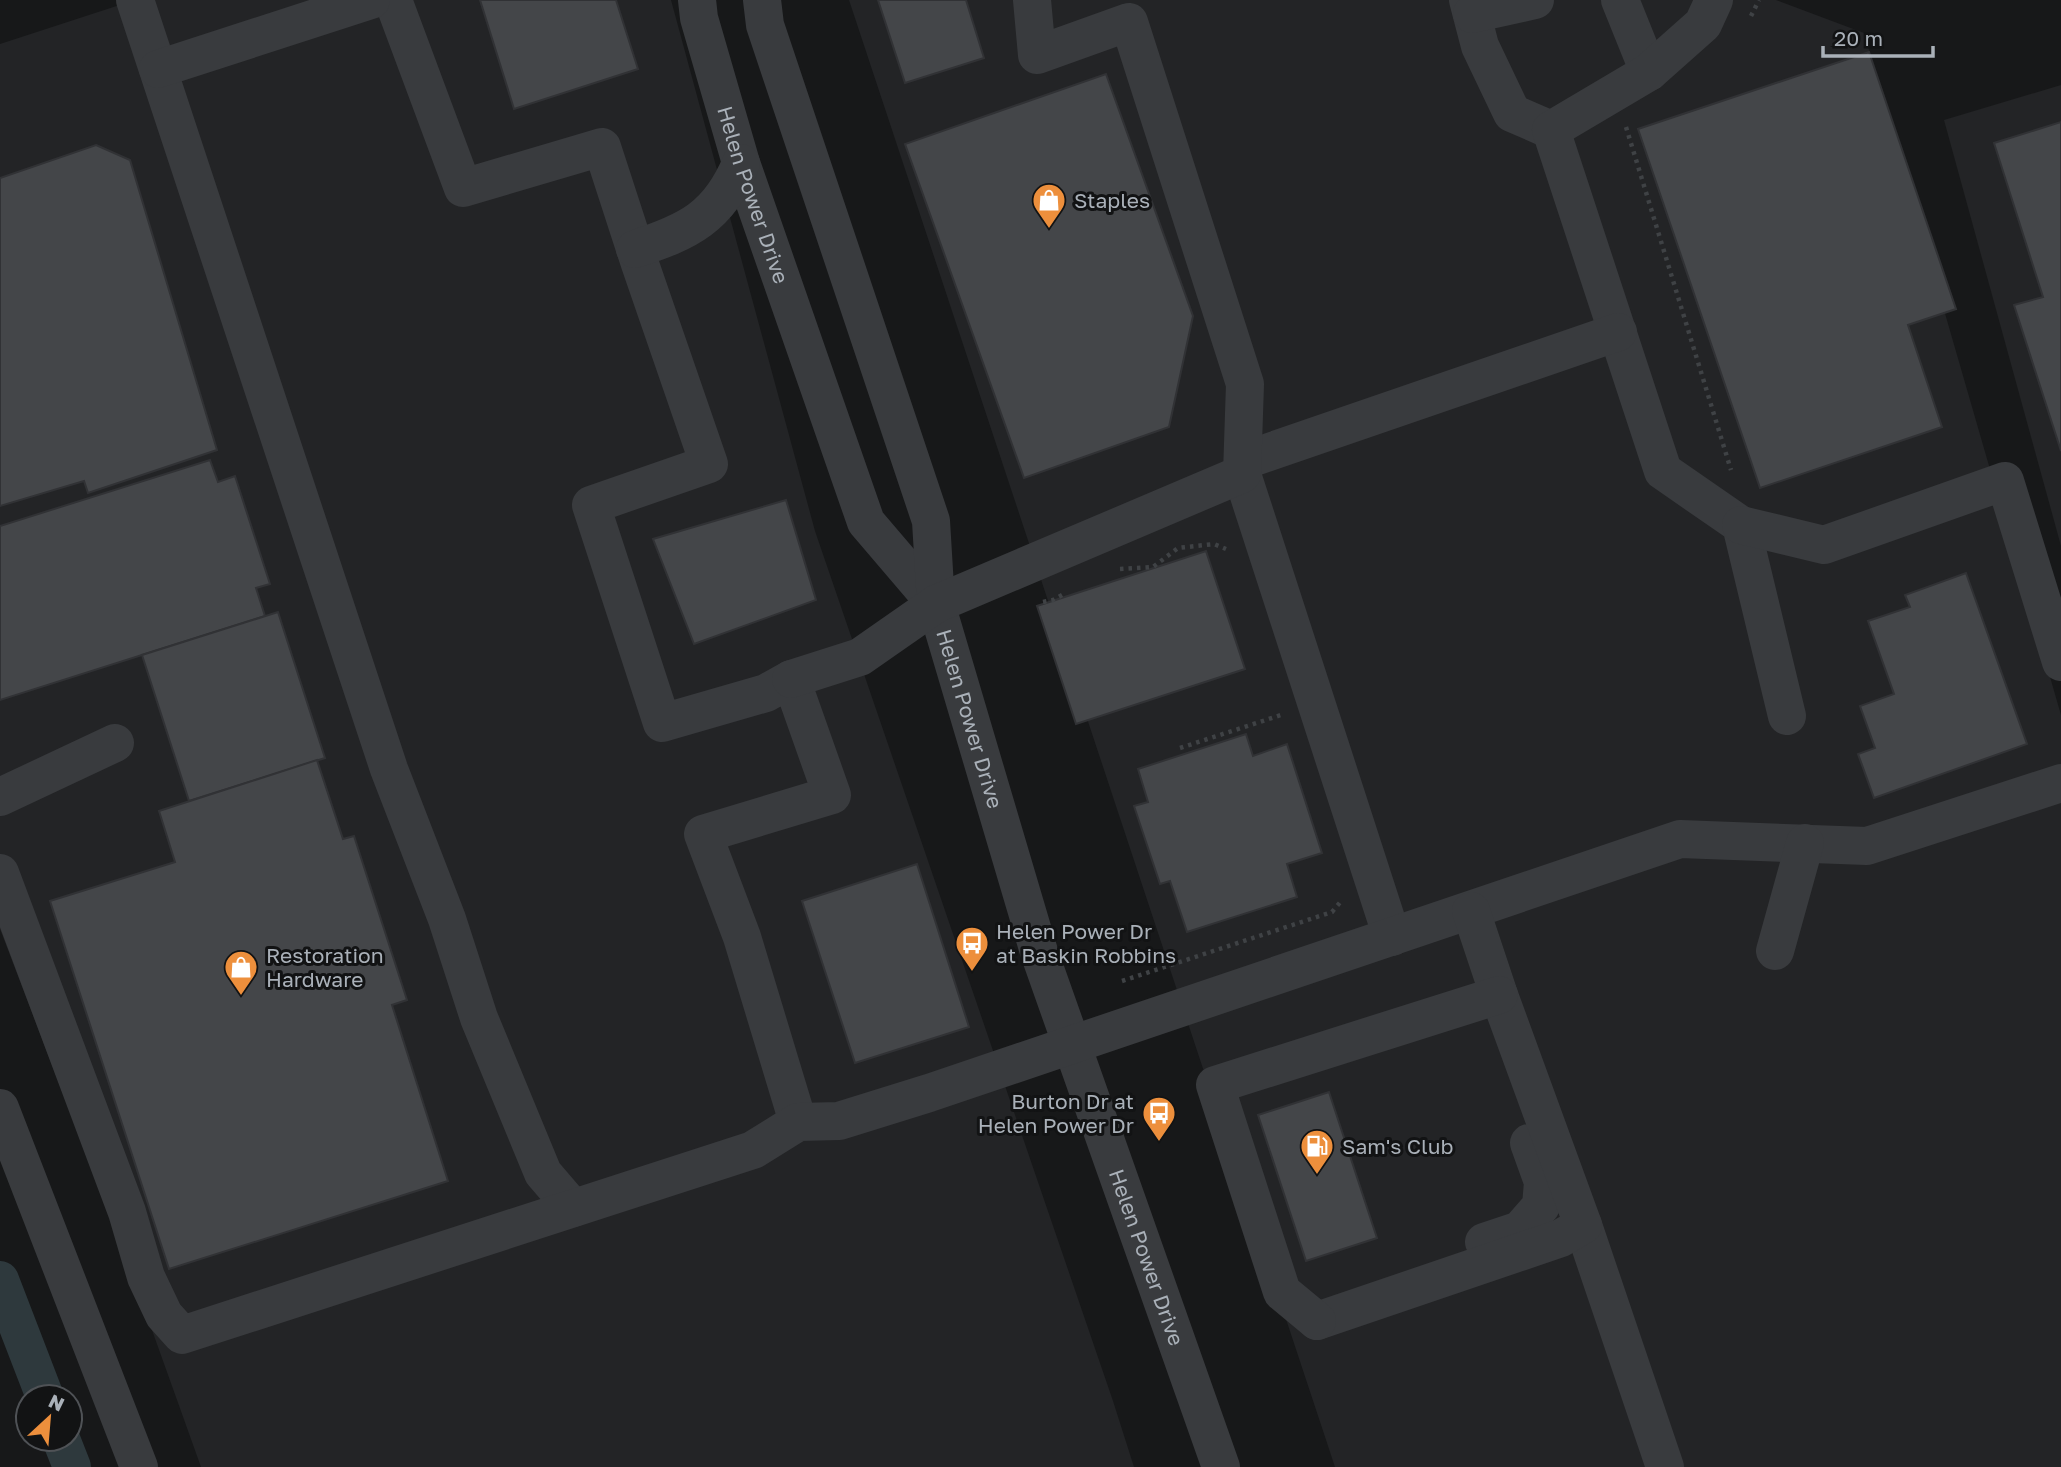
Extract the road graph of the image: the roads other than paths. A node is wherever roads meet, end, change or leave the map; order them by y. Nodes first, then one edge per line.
1 (135, 0) edge
2 (371, 0) edge
3 (393, 0) edge
4 (697, 0) edge
5 (762, 0) edge
6 (1032, 0) edge
7 (1535, 0) edge
8 (1620, 0) edge
9 (1714, 0) edge
10 (1470, 7) edge
11 (1128, 11) edge
12 (158, 69) junction
13 (1649, 72) junction
14 (1551, 130) junction
15 (741, 163) junction
16 (635, 249) junction
17 (1618, 332) junction
18 (1242, 468) junction
19 (1741, 525) junction
20 (936, 604) junction
21 (2061, 661) edge
22 (792, 680) junction
23 (1787, 716) dead end
24 (115, 743) dead end
25 (2061, 783) edge
26 (0, 797) edge
27 (1805, 843) junction
28 (0, 873) edge
29 (1471, 911) junction
30 (1392, 937) junction
31 (1775, 951) dead end
32 (1499, 995) junction
33 (1072, 1046) junction
34 (0, 1108) edge
35 (797, 1122) junction
36 (573, 1208) junction
37 (1583, 1225) junction
38 (1317, 1321) junction
39 (139, 1467) edge
40 (1221, 1467) edge
41 (1665, 1467) edge

1 - 12 street
2 - 12 street
3 - 16 street
4 - 15 street, Helen Power Drive
5 - 20 street, Helen Power Drive
6 - 11 street
7 - 10 street
8 - 13 street
9 - 13 street
10 - 14 street
11 - 18 street
12 - 36 street
13 - 14 street
14 - 17 street
15 - 16 street
15 - 20 street, Helen Power Drive
16 - 22 street
17 - 18 street
17 - 19 street
18 - 20 street
18 - 30 street
19 - 21 street
19 - 23 street
20 - 22 street
20 - 33 street, Helen Power Drive
22 - 35 street
24 - 26 street
25 - 27 street
27 - 29 street
27 - 31 street
28 - 36 street
29 - 30 street
29 - 32 street
30 - 33 street
32 - 37 street
32 - 38 street
32 - 38 street
33 - 35 street
33 - 40 street, Helen Power Drive
34 - 39 street
35 - 36 street
37 - 38 street
37 - 41 street

